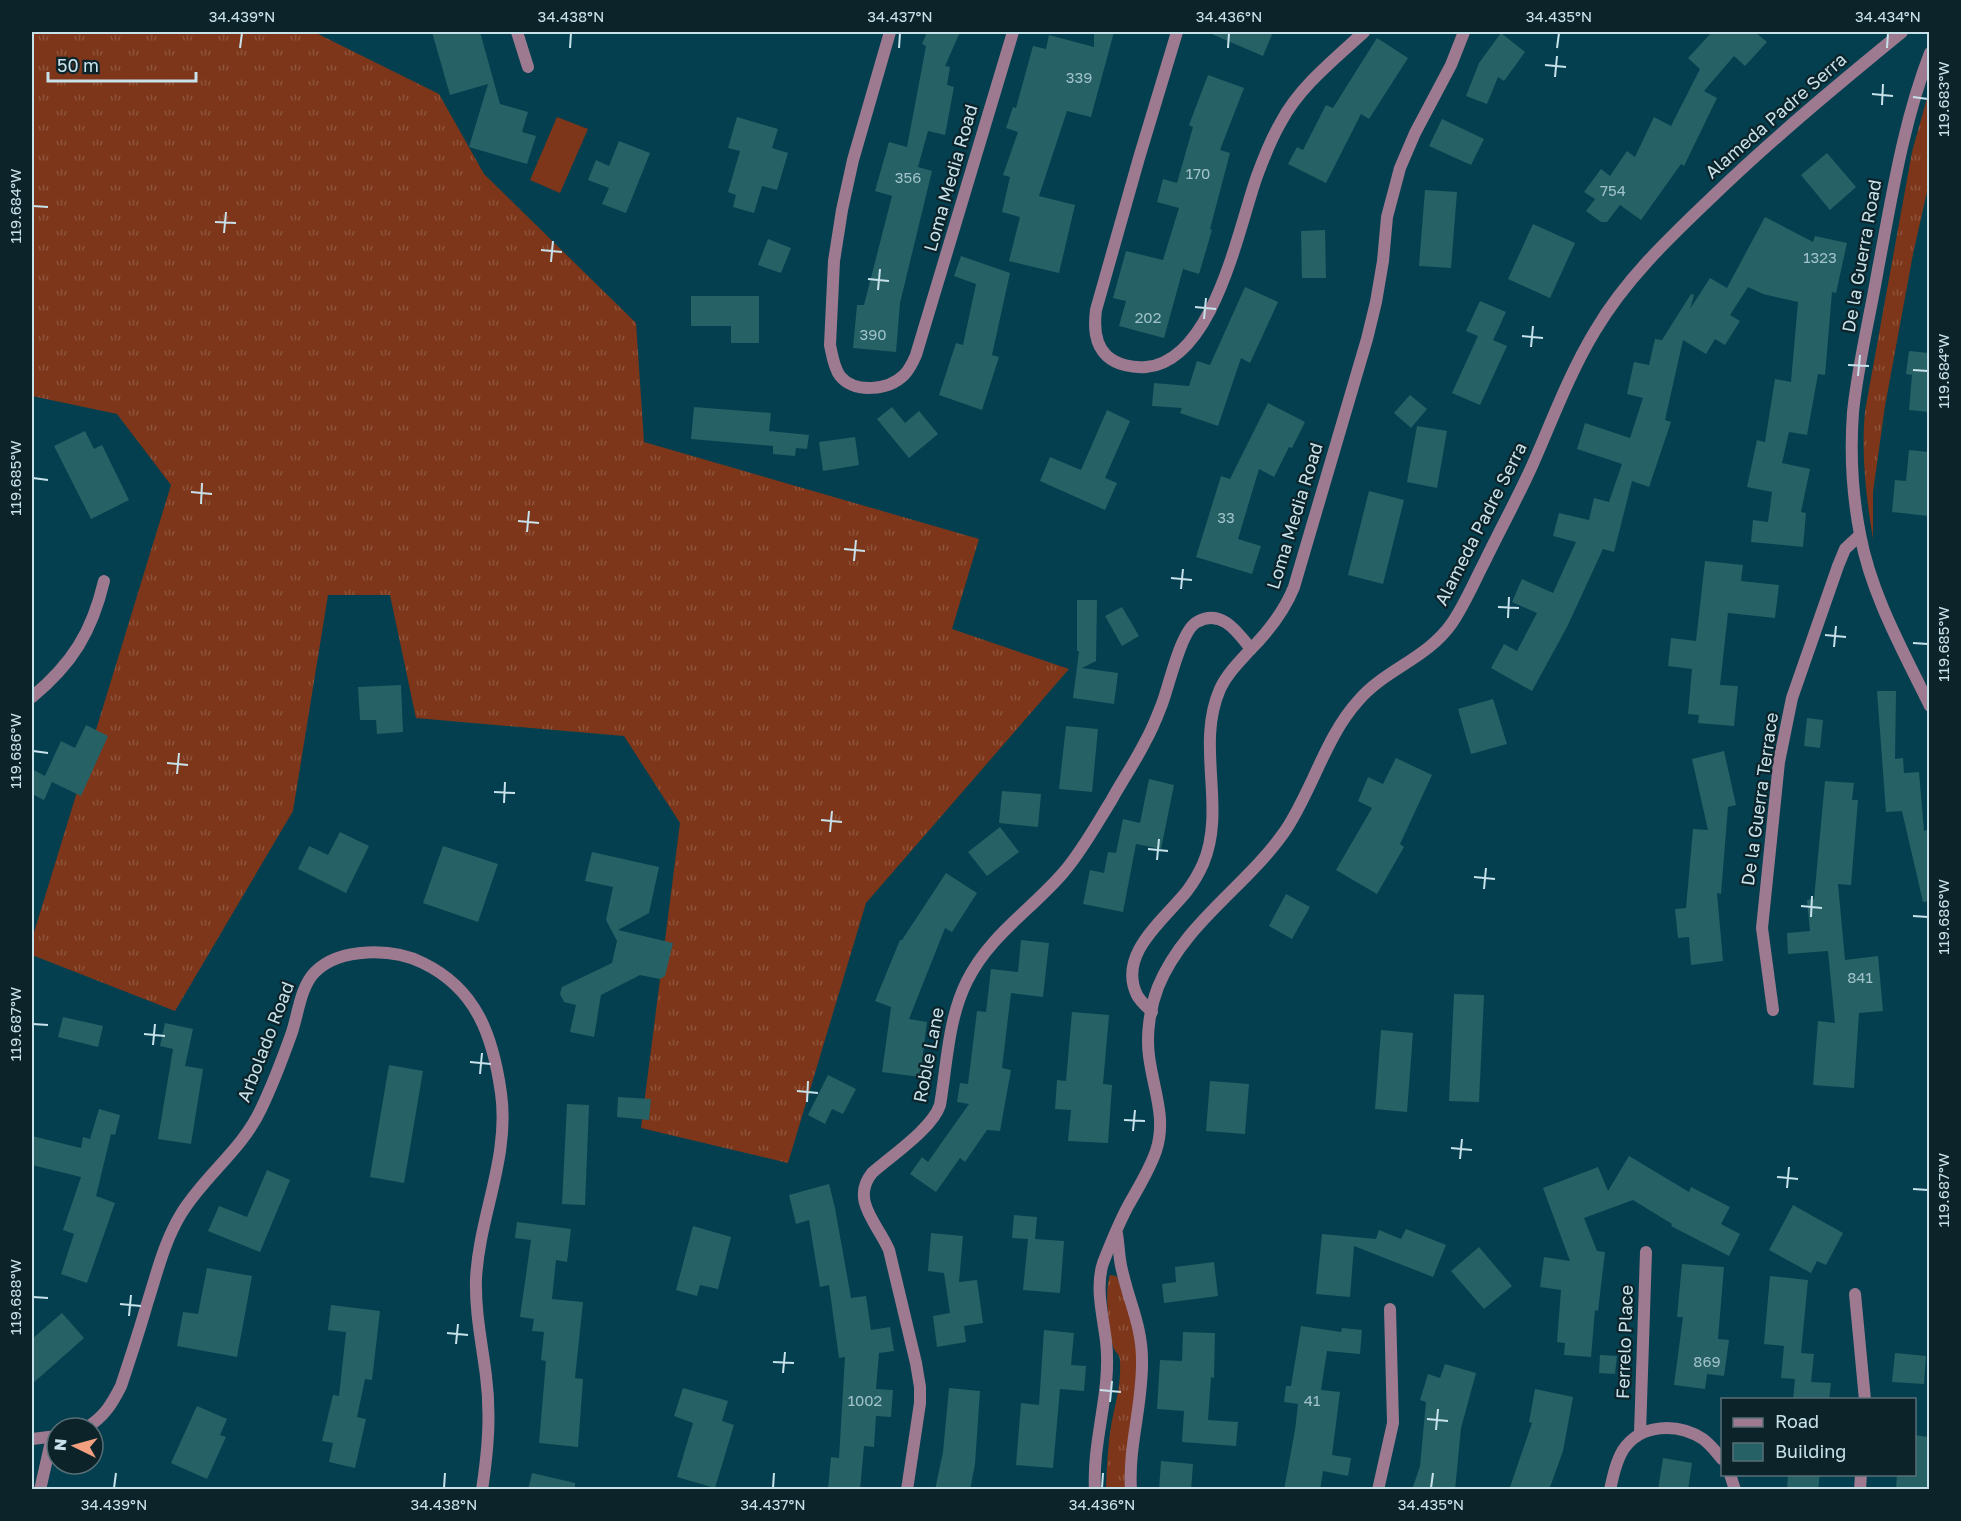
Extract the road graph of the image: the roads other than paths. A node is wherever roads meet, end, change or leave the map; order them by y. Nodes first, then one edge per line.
1 (517, 32) edge
2 (890, 32) edge
3 (1012, 32) edge
4 (1177, 32) edge
5 (1364, 32) edge
6 (1464, 32) edge
7 (1902, 32) edge
8 (1929, 53) edge
9 (528, 67) dead end
10 (1860, 535) junction
11 (104, 581) dead end
12 (1251, 650) junction
13 (32, 697) edge
14 (1929, 706) edge
15 (1773, 1010) dead end
16 (1152, 1012) junction
17 (1116, 1234) junction
18 (1646, 1252) dead end
19 (1855, 1294) dead end
20 (1390, 1309) dead end
21 (1865, 1398) edge
22 (103, 1416) edge
23 (1640, 1433) junction
24 (1721, 1459) edge
25 (45, 1472) edge
26 (40, 1490) edge
27 (482, 1490) edge
28 (907, 1490) edge
29 (1095, 1490) edge
30 (1131, 1490) edge
31 (1378, 1490) edge
32 (1610, 1490) edge

1 - 9 street
2 - 3 street, Loma Media Road
4 - 5 street
6 - 12 street, Loma Media Road
7 - 16 street, Alameda Padre Serra
8 - 10 street, De la Guerra Road
10 - 14 street, De la Guerra Road
10 - 15 street, De la Guerra Terrace
11 - 13 street
12 - 16 street, Loma Media Road
12 - 28 street, Roble Lane
16 - 17 street, Alameda Padre Serra
17 - 29 street, Alameda Padre Serra
17 - 30 street
18 - 23 street, Ferrelo Place
19 - 21 street
20 - 31 street
22 - 27 street, Arbolado Road
23 - 24 street
23 - 32 street
25 - 26 street

